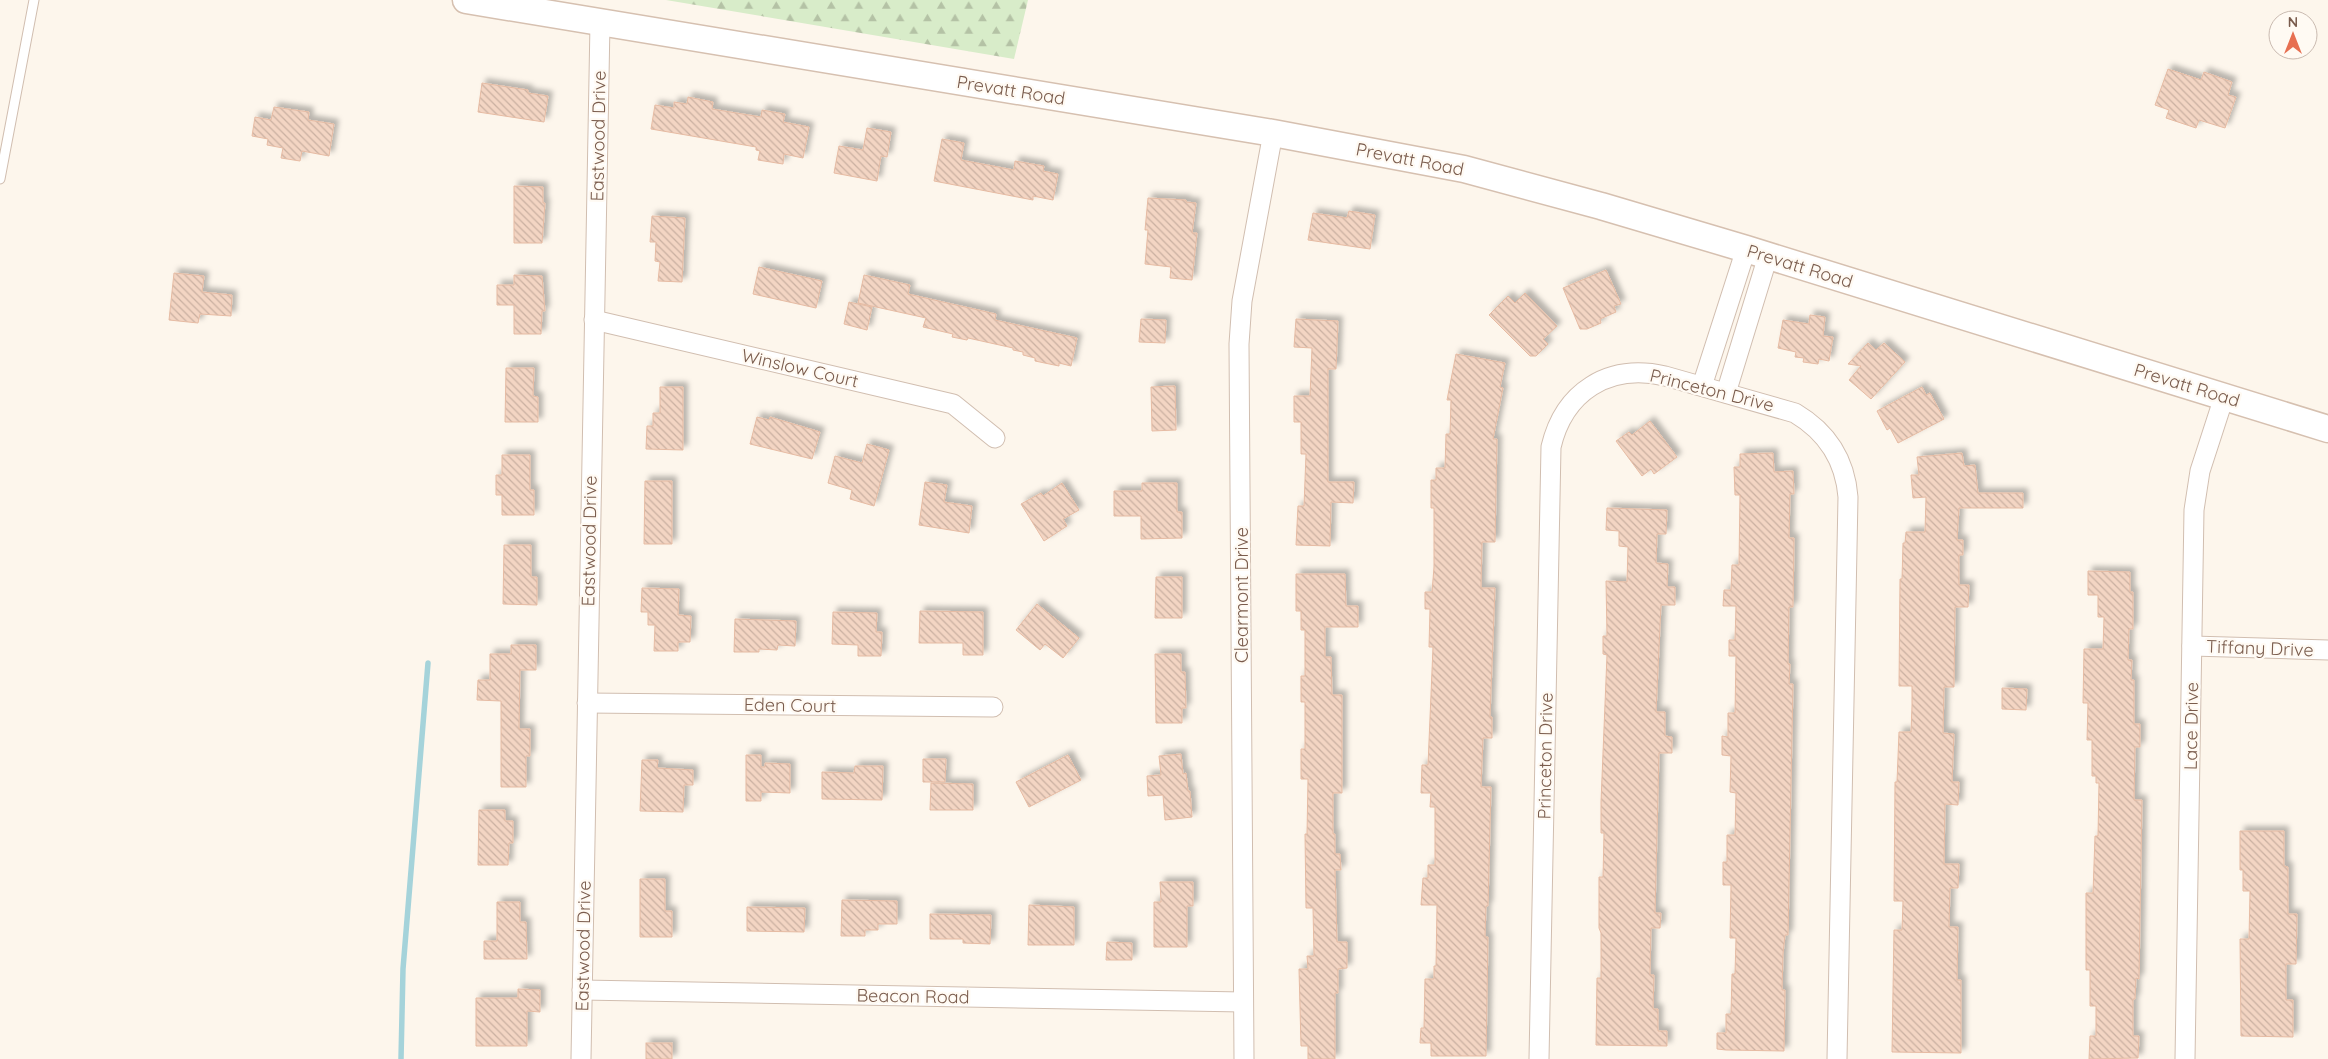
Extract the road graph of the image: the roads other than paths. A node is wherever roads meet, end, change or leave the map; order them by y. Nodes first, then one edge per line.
1 (34, 0) edge
2 (466, 0) edge
3 (600, 23) junction
4 (1273, 134) junction
5 (0, 179) edge
6 (1757, 252) junction
7 (594, 320) junction
8 (1702, 386) junction
9 (1726, 393) junction
10 (2224, 397) junction
11 (2328, 429) edge
12 (995, 438) dead end
13 (2192, 646) junction
14 (2328, 650) edge
15 (586, 703) junction
16 (993, 707) dead end
17 (582, 990) junction
18 (1243, 1002) junction
19 (581, 1059) edge
20 (1244, 1059) edge
21 (1539, 1059) edge
22 (1837, 1059) edge
23 (2185, 1059) edge

1 - 5 lane
2 - 3 street, Prevatt Road
3 - 4 street, Prevatt Road
3 - 7 street, Eastwood Drive
4 - 6 street, Prevatt Road
4 - 18 street, Clearmont Drive
6 - 8 street
6 - 9 street
6 - 10 street, Prevatt Road
7 - 12 street, Winslow Court
7 - 15 street, Eastwood Drive
8 - 9 street, Princeton Drive
8 - 21 street, Princeton Drive
9 - 22 street, Princeton Drive
10 - 11 street, Prevatt Road
10 - 13 street, Lace Drive
13 - 14 street, Tiffany Drive
13 - 23 street, Lace Drive
15 - 16 street, Eden Court
15 - 17 street, Eastwood Drive
17 - 18 street, Beacon Road
17 - 19 street, Eastwood Drive
18 - 20 street, Clearmont Drive

